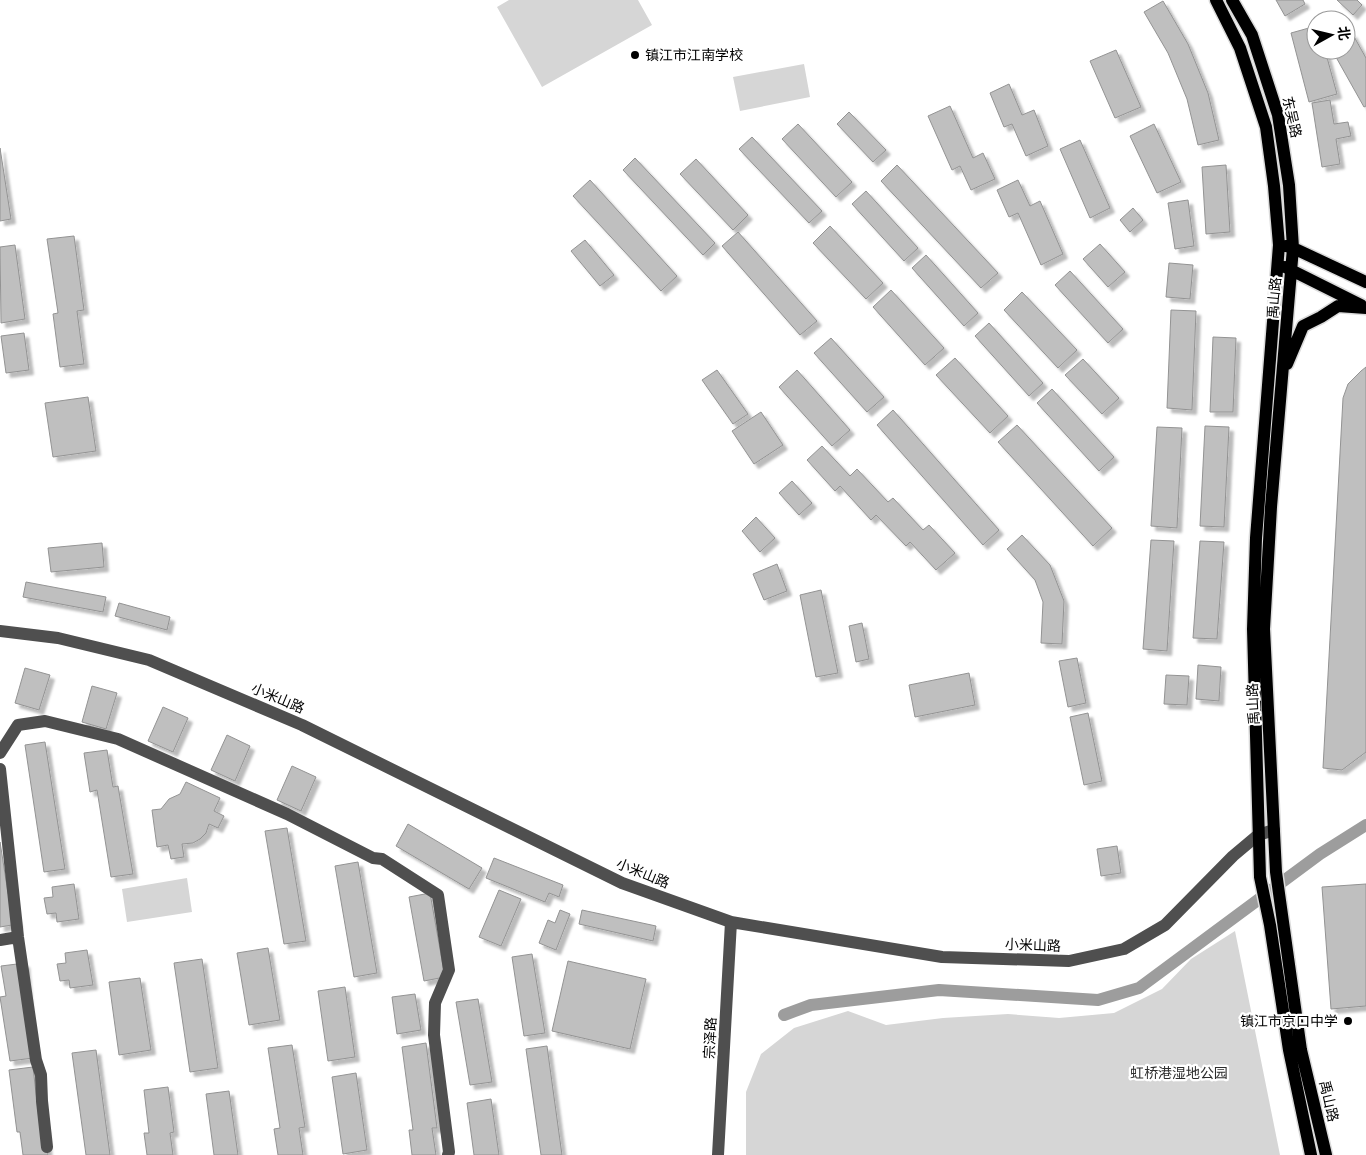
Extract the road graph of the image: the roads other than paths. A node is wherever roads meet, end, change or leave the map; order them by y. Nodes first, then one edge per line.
1 (1216, 0) edge
2 (1232, 0) edge
3 (1279, 244) junction
4 (1293, 248) junction
5 (1278, 265) junction
6 (1291, 269) junction
7 (1366, 282) edge
8 (1366, 308) edge
9 (1283, 373) junction
10 (0, 631) edge
11 (0, 753) edge
12 (0, 769) edge
13 (1274, 830) junction
14 (1258, 835) junction
15 (731, 922) junction
16 (1276, 924) junction
17 (18, 937) junction
18 (0, 940) edge
19 (47, 1147) dead end
20 (448, 1155) edge
21 (718, 1155) edge
22 (1312, 1155) edge
23 (1326, 1155) edge

1 - 3 main road, 东吴路
2 - 4 main road, 东吴路
3 - 4 main road
3 - 5 main road, 东吴路
4 - 6 main road, 禹山路
4 - 7 main road
5 - 6 main road
5 - 14 main road, 禹山路
6 - 8 main road
6 - 9 main road, 禹山路
8 - 9 main road
9 - 13 main road, 禹山路
10 - 15 street, 小米山路
11 - 20 street
12 - 17 street
13 - 14 street, 小米山路
13 - 16 main road, 禹山路
14 - 15 street, 小米山路
14 - 16 main road, 禹山路
15 - 21 street, 宗泽路
16 - 22 main road, 禹山路
16 - 23 main road, 禹山路
17 - 18 street
17 - 19 street

